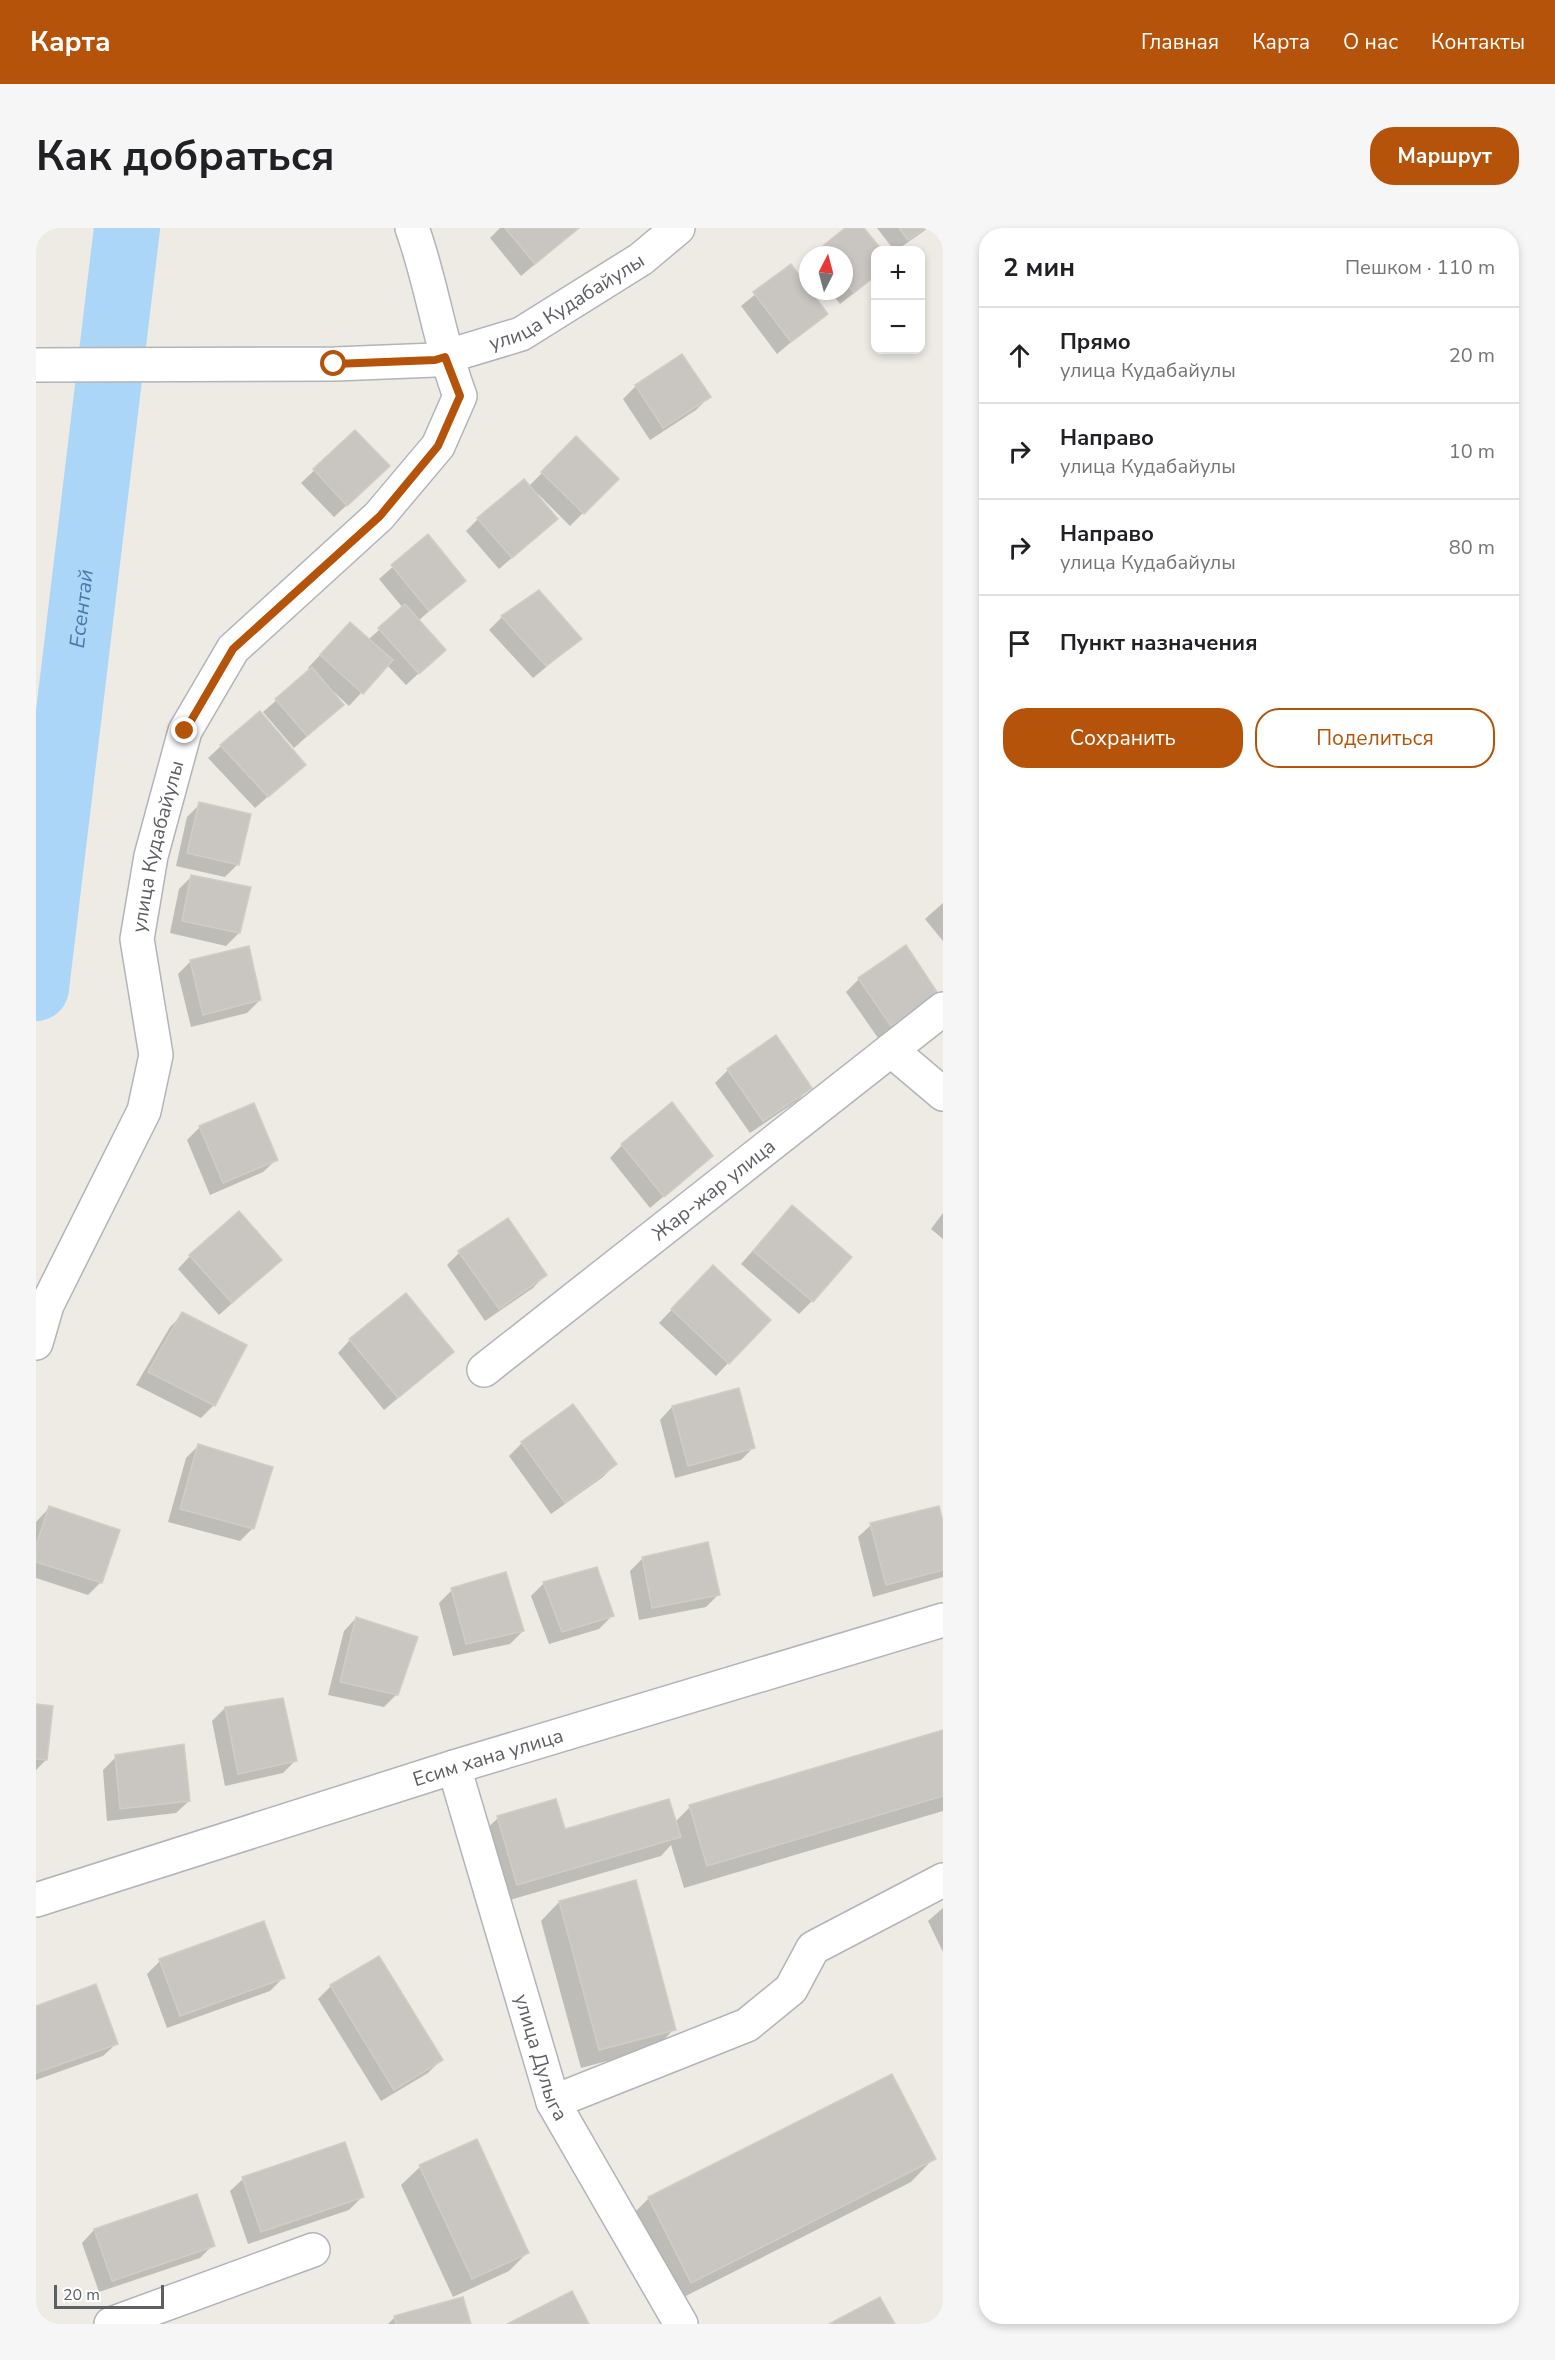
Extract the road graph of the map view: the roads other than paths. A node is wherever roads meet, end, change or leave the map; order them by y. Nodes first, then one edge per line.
1 (412, 228) edge
2 (678, 228) edge
3 (445, 357) junction
4 (50, 365) edge
5 (943, 1009) edge
6 (891, 1050) junction
7 (943, 1094) edge
8 (36, 1343) edge
9 (484, 1370) dead end
10 (943, 1620) edge
11 (454, 1767) junction
12 (943, 1880) edge
13 (36, 1900) edge
14 (553, 2102) junction
15 (313, 2250) dead end
16 (111, 2324) edge
17 (681, 2324) edge

1 - 3 street
2 - 3 street, улица Кудабайулы
3 - 4 street, улица Кудабайулы
3 - 8 street, улица Кудабайулы
5 - 6 street, Жар-жар улица
6 - 7 street
6 - 9 street, Жар-жар улица
10 - 11 street, Есим хана улица
11 - 13 street, Есим хана улица
11 - 14 street, улица Дулыга
12 - 14 street
14 - 17 street, улица Дулыга
15 - 16 street

